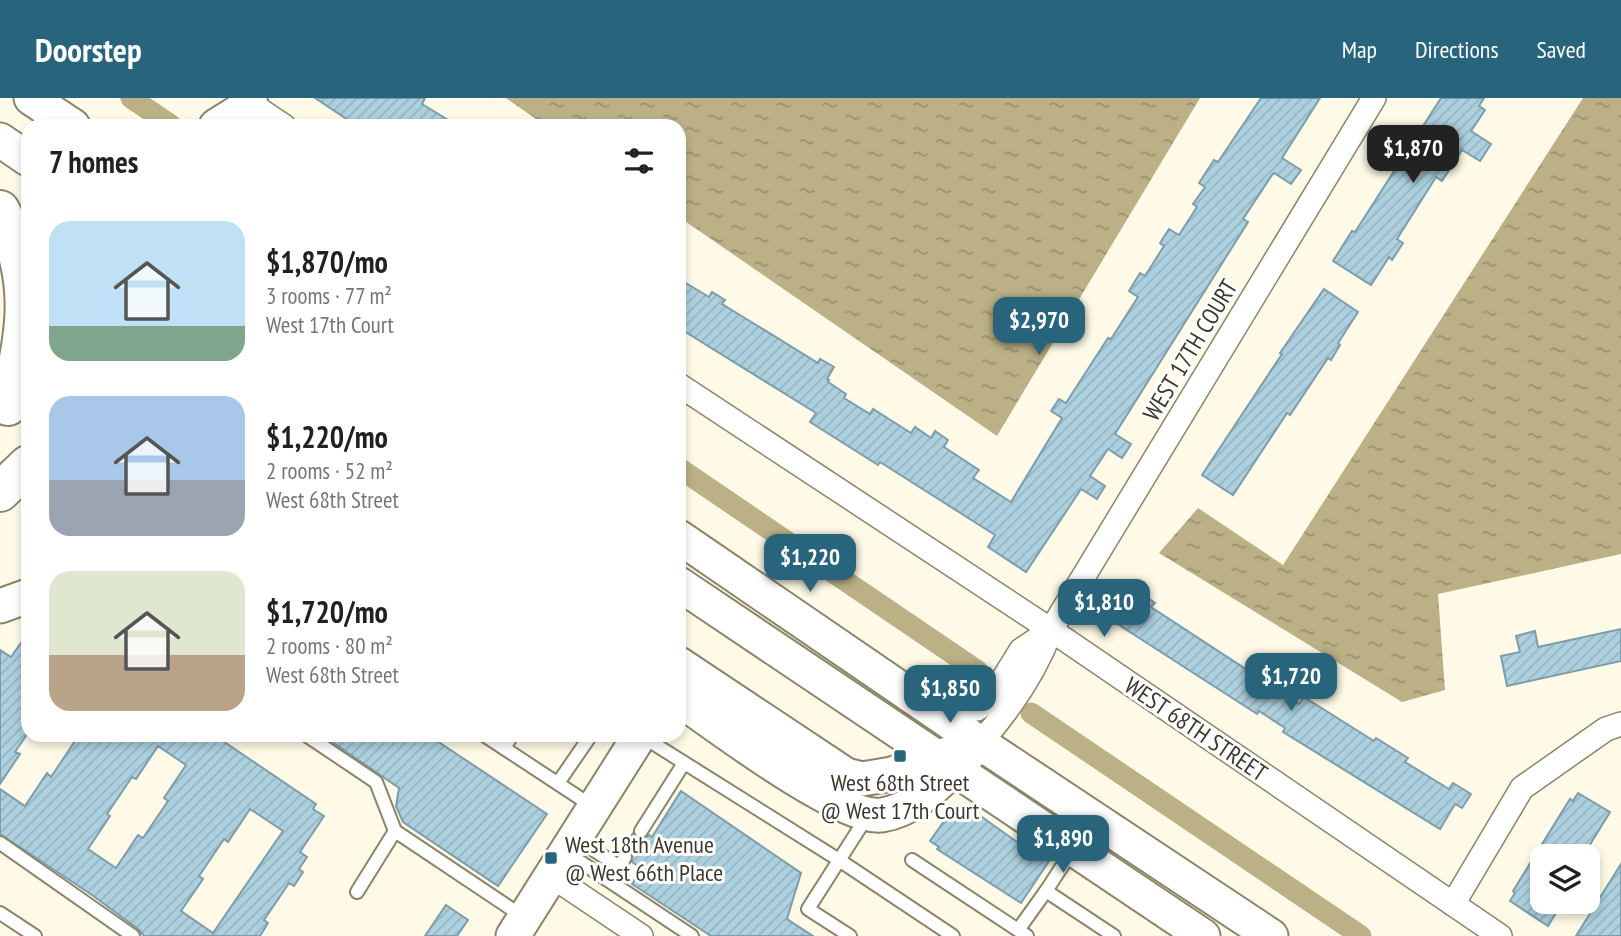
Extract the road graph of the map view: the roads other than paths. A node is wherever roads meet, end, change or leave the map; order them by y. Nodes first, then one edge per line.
1 (31, 98) edge
2 (1374, 98) edge
3 (246, 107) edge
4 (62, 119) edge
5 (227, 119) edge
6 (270, 119) edge
7 (0, 140) edge
8 (21, 154) edge
9 (0, 166) edge
10 (21, 180) edge
11 (0, 210) edge
12 (21, 266) edge
13 (21, 360) edge
14 (686, 390) edge
15 (12, 400) edge
16 (21, 472) edge
17 (0, 492) edge
18 (686, 542) edge
19 (686, 588) edge
20 (1051, 630) junction
21 (686, 669) edge
22 (686, 686) edge
23 (717, 690) junction
24 (911, 696) junction
25 (686, 704) edge
26 (875, 716) junction
27 (1621, 724) edge
28 (316, 742) edge
29 (496, 742) edge
30 (508, 742) edge
31 (586, 742) edge
32 (636, 742) edge
33 (651, 742) edge
34 (980, 743) junction
35 (504, 748) junction
36 (684, 763) junction
37 (945, 763) junction
38 (862, 779) junction
39 (558, 783) junction
40 (594, 807) junction
41 (875, 814) junction
42 (395, 831) junction
43 (641, 831) dead end
44 (0, 844) edge
45 (1073, 849) junction
46 (563, 855) junction
47 (625, 857) dead end
48 (839, 860) junction
49 (912, 860) dead end
50 (1046, 891) junction
51 (357, 892) dead end
52 (1453, 904) junction
53 (0, 913) edge
54 (1208, 925) edge
55 (519, 927) edge
56 (1022, 933) edge
57 (35, 936) edge
58 (133, 936) edge
59 (641, 936) edge
60 (692, 936) edge
61 (850, 936) edge
62 (953, 936) edge
63 (1114, 936) edge
64 (1271, 936) edge
65 (1500, 936) edge

1 - 4 main road
2 - 20 street, WEST 17TH COURT
3 - 5 main road
3 - 6 street
7 - 8 main road
9 - 10 main road
11 - 12 highway
13 - 15 highway
14 - 20 street, WEST 68TH STREET
16 - 17 highway
18 - 24 main road
19 - 26 main road
20 - 24 street, WEST 17TH COURT
20 - 34 street, WEST 17TH COURT
20 - 52 street, WEST 68TH STREET
21 - 23 main road
22 - 23 main road
23 - 38 main road
24 - 34 main road
25 - 41 main road
26 - 37 main road
26 - 38 main road
27 - 52 street
28 - 42 lane
29 - 35 lane
30 - 35 lane
31 - 39 lane
32 - 40 main road
33 - 36 lane
34 - 37 main road
34 - 54 main road
35 - 39 lane
36 - 43 lane
36 - 48 lane
37 - 38 main road
37 - 41 main road
37 - 45 main road
39 - 40 lane
40 - 46 main road
41 - 48 lane
42 - 51 lane
42 - 55 lane
44 - 58 lane
45 - 50 lane
45 - 54 main road
46 - 47 lane
46 - 55 main road
46 - 59 street
46 - 60 lane
48 - 61 lane
48 - 62 lane
49 - 56 lane
50 - 56 lane
50 - 63 lane
52 - 65 street, WEST 68TH STREET
53 - 57 lane
54 - 64 main road

